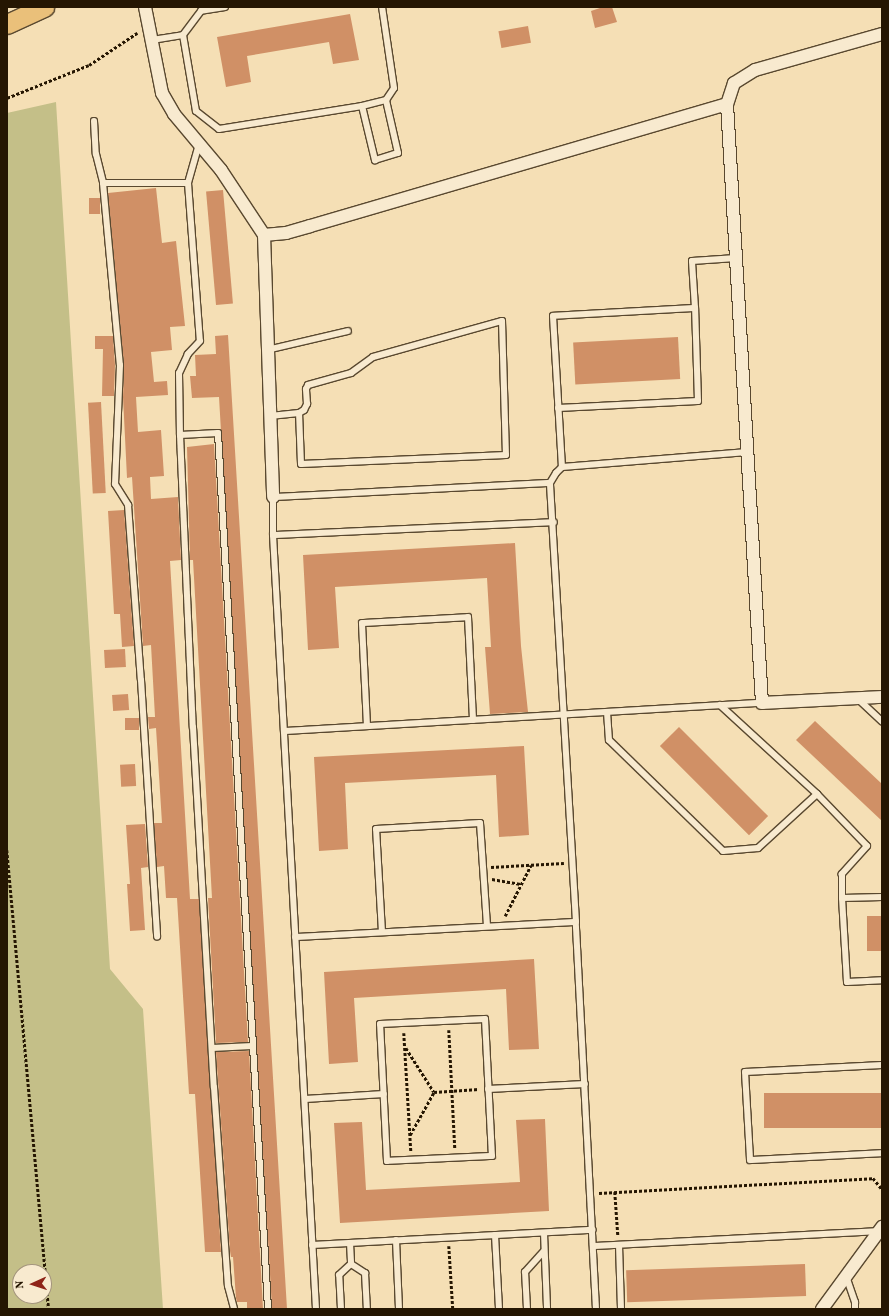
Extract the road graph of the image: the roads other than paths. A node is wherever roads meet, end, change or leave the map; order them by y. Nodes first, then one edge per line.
1 (44, 7) edge
2 (145, 7) edge
3 (225, 7) edge
4 (382, 7) edge
5 (7, 24) edge
6 (882, 34) edge
7 (183, 35) junction
8 (152, 40) junction
9 (386, 100) junction
10 (727, 104) junction
11 (362, 106) junction
12 (94, 121) dead end
13 (200, 142) junction
14 (102, 183) junction
15 (188, 183) junction
16 (264, 235) junction
17 (736, 258) junction
18 (695, 308) junction
19 (348, 331) dead end
20 (267, 350) junction
21 (558, 408) junction
22 (299, 413) junction
23 (270, 416) junction
24 (180, 435) junction
25 (747, 452) junction
26 (562, 467) junction
27 (550, 483) junction
28 (273, 497) junction
29 (554, 522) junction
30 (273, 535) junction
31 (882, 697) edge
32 (856, 698) junction
33 (762, 703) junction
34 (720, 705) junction
35 (607, 712) junction
36 (565, 714) junction
37 (473, 720) junction
38 (882, 721) edge
39 (367, 726) junction
40 (284, 731) junction
41 (817, 794) junction
42 (882, 897) edge
43 (842, 898) junction
44 (576, 922) junction
45 (487, 926) junction
46 (382, 932) junction
47 (157, 937) dead end
48 (295, 937) junction
49 (882, 980) edge
50 (252, 1046) junction
51 (212, 1048) junction
52 (882, 1065) edge
53 (585, 1084) junction
54 (488, 1089) junction
55 (384, 1094) junction
56 (305, 1099) junction
57 (882, 1153) edge
58 (593, 1230) junction
59 (881, 1232) edge
60 (544, 1233) junction
61 (495, 1235) junction
62 (396, 1240) junction
63 (350, 1243) junction
64 (619, 1244) junction
65 (312, 1245) junction
66 (593, 1246) junction
67 (544, 1251) junction
68 (351, 1264) junction
69 (846, 1276) junction
70 (234, 1309) edge
71 (268, 1309) edge
72 (316, 1309) edge
73 (341, 1309) edge
74 (367, 1309) edge
75 (399, 1309) edge
76 (499, 1309) edge
77 (527, 1309) edge
78 (547, 1309) edge
79 (596, 1309) edge
80 (621, 1309) edge
81 (822, 1309) edge
82 (855, 1309) edge

1 - 5 main road
2 - 8 street
3 - 7 lane
4 - 9 lane
6 - 10 street
7 - 8 lane
7 - 11 lane
8 - 13 street
9 - 11 lane
9 - 11 lane
10 - 16 street
10 - 17 street
12 - 14 lane
13 - 15 lane
13 - 16 street
14 - 15 lane
14 - 47 lane
15 - 24 lane
16 - 20 street
17 - 18 lane
17 - 25 street
18 - 21 lane
18 - 21 lane
19 - 20 lane
20 - 23 street
21 - 26 lane
22 - 22 lane
22 - 23 lane
23 - 28 street
24 - 50 lane
24 - 51 lane
25 - 26 lane
25 - 33 street
26 - 27 lane
27 - 28 lane
27 - 29 lane
28 - 30 lane
29 - 30 lane
29 - 36 lane
30 - 40 lane
31 - 32 street
32 - 33 street
32 - 38 lane
33 - 34 lane
34 - 35 lane
34 - 41 lane
35 - 36 lane
35 - 41 lane
36 - 37 lane
36 - 44 lane
37 - 39 lane
37 - 39 lane
39 - 40 lane
40 - 48 lane
41 - 43 lane
42 - 43 lane
43 - 49 lane
44 - 45 lane
44 - 53 lane
45 - 46 lane
45 - 46 lane
46 - 48 lane
48 - 56 lane
50 - 51 lane
50 - 71 lane
51 - 70 lane
52 - 57 lane
53 - 54 lane
53 - 58 lane
54 - 55 lane
54 - 55 lane
55 - 56 lane
56 - 65 lane
58 - 60 lane
58 - 66 lane
59 - 64 lane
59 - 69 street
60 - 61 lane
60 - 67 lane
61 - 62 lane
61 - 76 lane
62 - 63 lane
62 - 75 lane
63 - 65 lane
63 - 68 lane
64 - 66 lane
64 - 80 lane
65 - 72 lane
66 - 79 lane
67 - 77 lane
67 - 78 lane
68 - 73 lane
68 - 74 lane
69 - 81 street
69 - 82 lane

